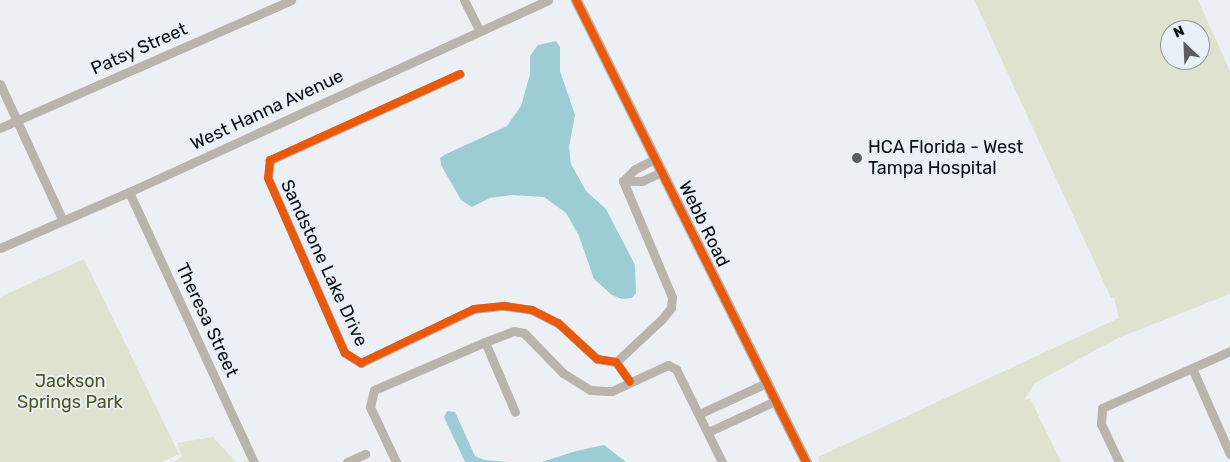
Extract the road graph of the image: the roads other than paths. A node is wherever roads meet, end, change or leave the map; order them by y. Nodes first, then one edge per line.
1 (291, 0) edge
2 (464, 0) edge
3 (548, 0) edge
4 (576, 0) edge
5 (479, 30) junction
6 (460, 74) dead end
7 (0, 84) edge
8 (17, 121) junction
9 (0, 128) edge
10 (655, 159) junction
11 (661, 172) junction
12 (623, 181) junction
13 (130, 192) junction
14 (62, 219) junction
15 (0, 248) edge
16 (485, 342) junction
17 (1230, 351) edge
18 (616, 362) junction
19 (1192, 368) junction
20 (630, 382) junction
21 (766, 383) junction
22 (775, 401) junction
23 (515, 412) dead end
24 (698, 414) junction
25 (708, 432) junction
26 (365, 454) dead end
27 (1230, 454) edge
28 (254, 462) edge
29 (347, 462) edge
30 (396, 462) edge
31 (722, 462) edge
32 (806, 462) edge
33 (1118, 462) edge

1 - 8 street, Patsy Street
2 - 5 street
3 - 5 street, West Hanna Avenue
4 - 10 street, Webb Road
5 - 13 street, West Hanna Avenue
6 - 18 street, Sandstone Lake Drive
7 - 8 street
8 - 9 street, Patsy Street
8 - 14 street
10 - 11 street, Webb Road
10 - 12 street
11 - 12 street
11 - 21 street, Webb Road
12 - 18 street
13 - 14 street, West Hanna Avenue
13 - 28 street, Theresa Street
14 - 15 street, West Hanna Avenue
16 - 20 street
16 - 23 street
16 - 30 street
17 - 19 street
18 - 20 street
19 - 27 street
19 - 33 street
20 - 24 street
21 - 22 street, Webb Road
21 - 24 street
22 - 25 street
22 - 32 street, Webb Road
24 - 25 street
25 - 31 street
26 - 29 street

